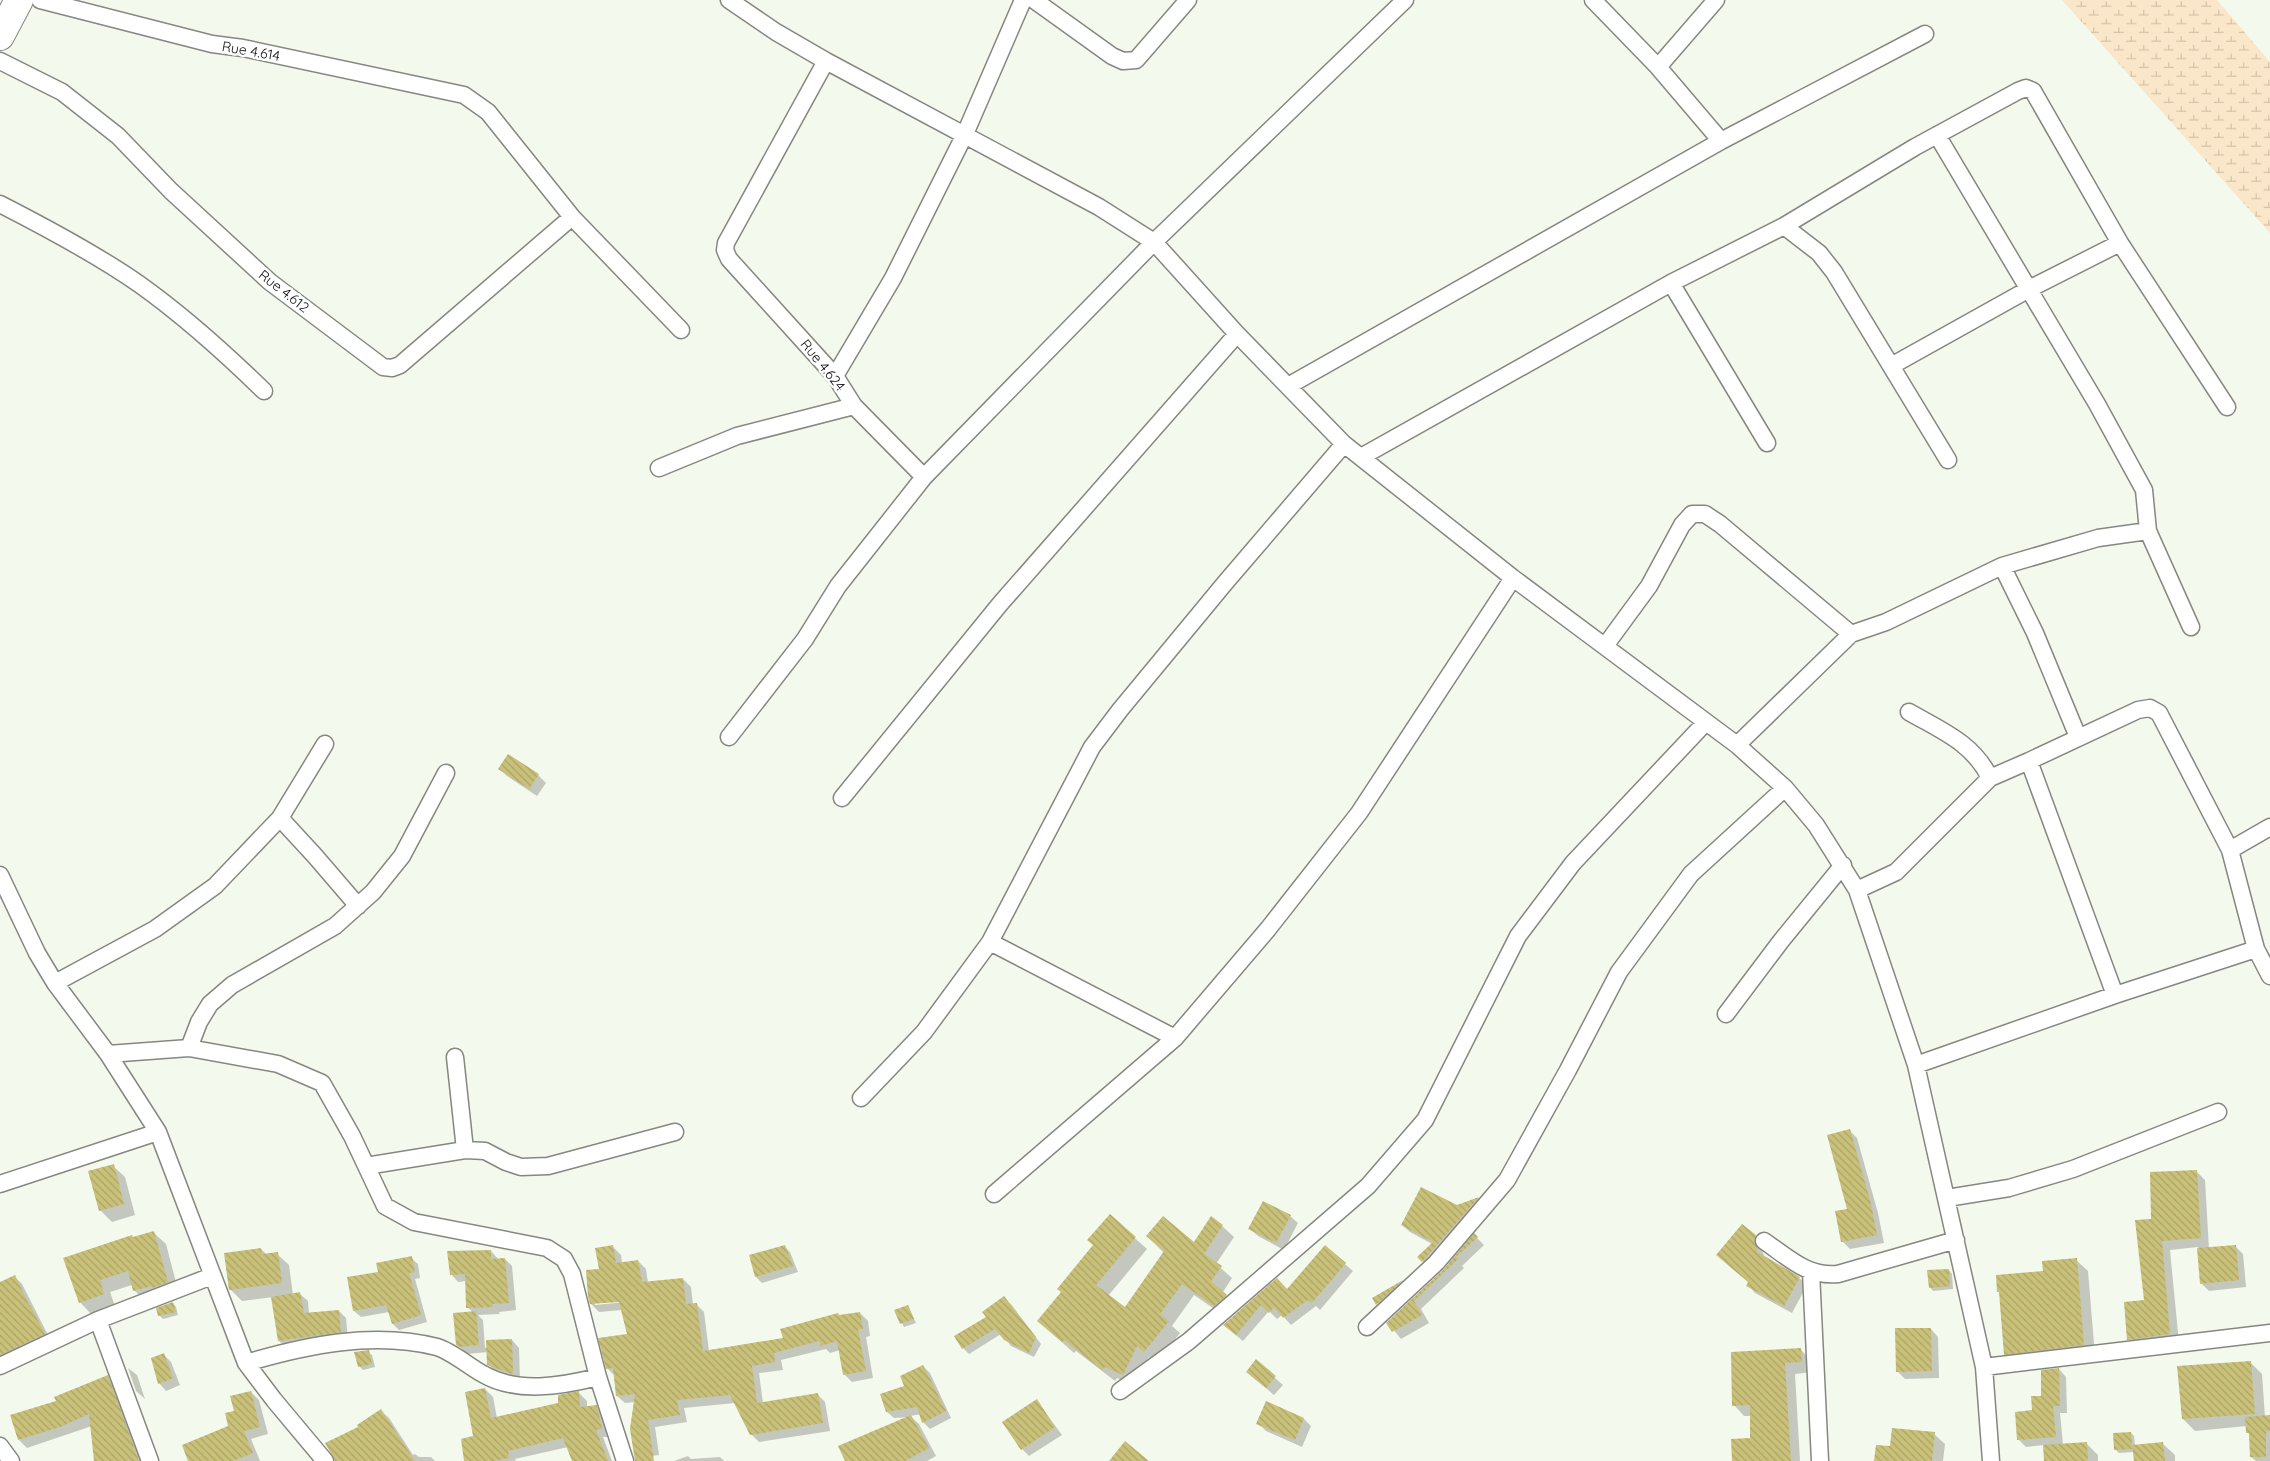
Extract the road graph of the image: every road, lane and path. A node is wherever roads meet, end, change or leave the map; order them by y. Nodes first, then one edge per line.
1 (18, 0) edge
2 (40, 0) edge
3 (730, 0) edge
4 (1023, 0) edge
5 (1034, 0) edge
6 (1188, 0) edge
7 (1405, 0) edge
8 (1593, 0) edge
9 (1716, 0) edge
10 (1925, 34) dead end
11 (0, 36) edge
12 (0, 61) edge
13 (826, 61) junction
14 (1658, 67) junction
15 (965, 134) junction
16 (1937, 135) junction
17 (1721, 141) junction
18 (0, 204) edge
19 (572, 217) junction
20 (1784, 226) junction
21 (1154, 242) junction
22 (2120, 242) junction
23 (1672, 282) junction
24 (2029, 289) junction
25 (681, 330) dead end
26 (1237, 334) junction
27 (1891, 366) junction
28 (836, 376) junction
29 (1288, 386) junction
30 (264, 391) dead end
31 (854, 406) junction
32 (2227, 406) dead end
33 (1767, 443) dead end
34 (1344, 444) junction
35 (1362, 457) junction
36 (1948, 460) dead end
37 (659, 468) dead end
38 (924, 477) junction
39 (2148, 531) junction
40 (2002, 566) junction
41 (1513, 578) junction
42 (2191, 627) dead end
43 (1851, 634) junction
44 (1605, 646) junction
45 (1909, 712) dead end
46 (1706, 723) junction
47 (729, 737) dead end
48 (2078, 737) junction
49 (325, 744) dead end
50 (1737, 745) junction
51 (2029, 761) junction
52 (446, 773) dead end
53 (1990, 778) junction
54 (1785, 788) junction
55 (842, 798) dead end
56 (280, 818) junction
57 (2270, 827) edge
58 (2230, 850) junction
59 (1843, 865) junction
60 (0, 875) edge
61 (1857, 890) junction
62 (358, 906) junction
63 (990, 942) junction
64 (2256, 949) junction
65 (2270, 979) edge
66 (55, 983) junction
67 (2115, 995) junction
68 (1726, 1014) dead end
69 (1175, 1038) junction
70 (189, 1048) junction
71 (108, 1054) junction
72 (455, 1057) dead end
73 (1916, 1065) junction
74 (861, 1098) dead end
75 (2218, 1112) dead end
76 (158, 1132) junction
77 (675, 1132) dead end
78 (466, 1150) junction
79 (366, 1166) junction
80 (0, 1184) edge
81 (994, 1194) dead end
82 (1947, 1198) junction
83 (1956, 1240) junction
84 (1764, 1242) dead end
85 (1811, 1272) junction
86 (212, 1276) junction
87 (98, 1320) junction
88 (1367, 1327) dead end
89 (2270, 1333) edge
90 (246, 1363) junction
91 (0, 1366) edge
92 (1984, 1367) junction
93 (598, 1377) junction
94 (1120, 1391) dead end
95 (0, 1446) edge
96 (11, 1461) edge
97 (150, 1461) edge
98 (325, 1461) edge
99 (625, 1461) edge
100 (1820, 1461) edge
101 (1991, 1461) edge

1 - 11 highway
2 - 19 street, Rue 4.614
3 - 13 street
4 - 15 street
5 - 6 street
7 - 21 street
8 - 14 street
9 - 14 street
10 - 17 street
12 - 19 street, Rue 4.612
13 - 15 street
13 - 28 street, Rue 4.624
14 - 17 street
15 - 21 street
15 - 28 street
16 - 20 street
16 - 22 street
16 - 24 street
17 - 29 street
18 - 30 street
19 - 25 street
20 - 23 street
20 - 27 street
21 - 26 street
21 - 38 street
22 - 24 street
22 - 32 street
23 - 33 street
23 - 35 street
24 - 27 street
24 - 39 street
26 - 29 street
26 - 55 street
27 - 36 street
28 - 31 street, Rue 4.624
29 - 34 street
31 - 37 street
31 - 38 street, Rue 4.624
34 - 35 street
34 - 63 street
35 - 41 street
38 - 47 street
39 - 40 street
39 - 42 street
40 - 43 street
40 - 48 street
41 - 44 street
41 - 69 street
43 - 44 street
43 - 50 street
44 - 46 street
45 - 53 street
46 - 50 street
46 - 94 street
48 - 51 street
48 - 58 street
49 - 56 street
50 - 54 street
51 - 53 street
51 - 67 street
52 - 62 street
53 - 61 street
54 - 59 street
54 - 88 street
56 - 62 street
56 - 66 street
57 - 58 street
58 - 64 street
59 - 61 street
59 - 68 street
60 - 66 street
61 - 73 street
62 - 70 street
63 - 69 street
63 - 74 street
64 - 65 street
64 - 67 street
66 - 71 street
67 - 73 street
69 - 81 street
70 - 71 street
70 - 79 street
71 - 76 street
72 - 78 street
73 - 82 street
75 - 82 street
76 - 80 street
76 - 86 street
77 - 78 street
78 - 79 street
79 - 93 street
82 - 83 street
83 - 85 street
83 - 92 street
84 - 85 street
85 - 100 street
86 - 87 street
86 - 90 street
87 - 91 street
87 - 97 street
89 - 92 street
90 - 93 street
90 - 98 street
92 - 101 street
93 - 99 street
95 - 96 street

